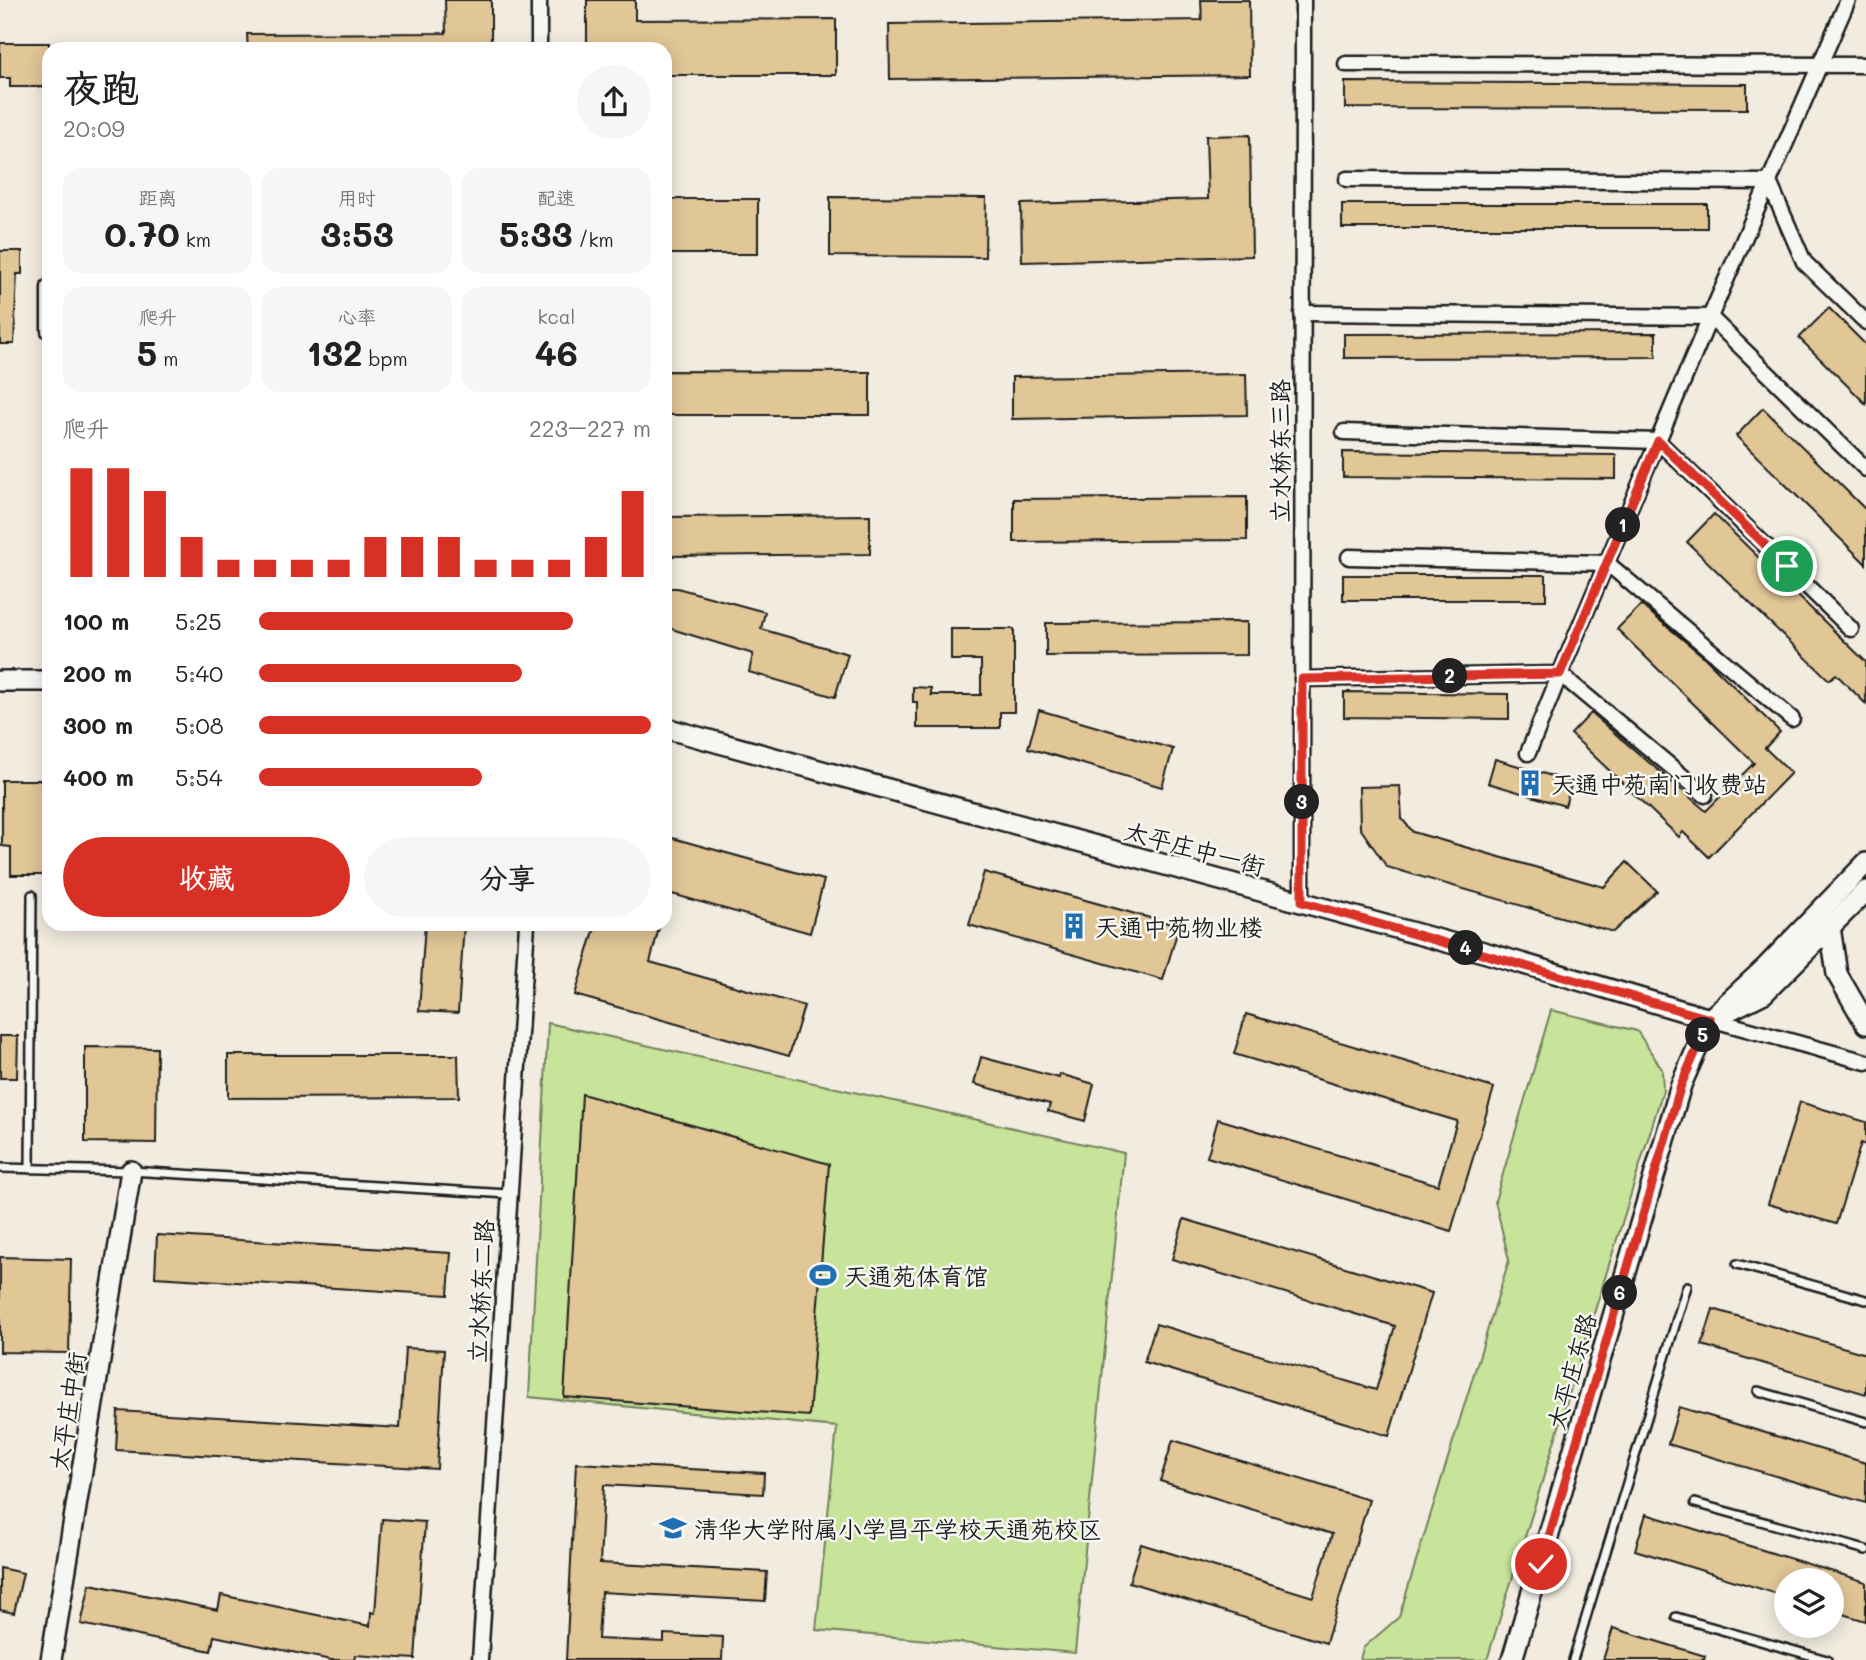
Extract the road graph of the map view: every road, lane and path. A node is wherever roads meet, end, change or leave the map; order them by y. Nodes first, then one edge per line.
1 (539, 0) edge
2 (1303, 0) edge
3 (1848, 0) edge
4 (539, 42) edge
5 (1346, 64) dead end
6 (1866, 65) edge
7 (1821, 66) junction
8 (1347, 179) dead end
9 (1769, 183) junction
10 (1302, 313) junction
11 (1710, 317) junction
12 (1866, 322) edge
13 (1344, 432) dead end
14 (1658, 441) junction
15 (1866, 468) edge
16 (1349, 557) dead end
17 (1607, 562) junction
18 (1851, 629) dead end
19 (1560, 674) junction
20 (1302, 679) junction
21 (0, 681) edge
22 (42, 681) edge
23 (1792, 719) dead end
24 (672, 730) edge
25 (1528, 753) dead end
26 (1705, 795) dead end
27 (1866, 863) edge
28 (1866, 891) edge
29 (32, 895) dead end
30 (1302, 902) junction
31 (1830, 927) junction
32 (527, 931) edge
33 (1710, 1019) junction
34 (1866, 1024) edge
35 (1866, 1062) edge
36 (0, 1168) edge
37 (30, 1169) junction
38 (131, 1171) junction
39 (508, 1194) junction
40 (1737, 1264) dead end
41 (1687, 1286) dead end
42 (1866, 1300) edge
43 (1758, 1391) dead end
44 (1866, 1422) edge
45 (1695, 1503) dead end
46 (1866, 1550) edge
47 (1676, 1616) dead end
48 (51, 1660) edge
49 (480, 1660) edge
50 (1513, 1660) edge
51 (1573, 1660) edge
52 (1826, 1660) edge

1 - 4 street
2 - 10 street, 立水桥东三路
3 - 7 street
5 - 7 street
6 - 7 street
7 - 9 street
8 - 9 street
9 - 11 street
9 - 12 street
10 - 11 street
10 - 20 street, 立水桥东三路
11 - 14 street
11 - 15 street
13 - 14 street
14 - 17 street
14 - 18 street
16 - 17 street
17 - 19 street
17 - 23 street
19 - 20 street
19 - 25 street
19 - 26 street
20 - 30 street, 立水桥东三路
21 - 22 street
24 - 30 street, 太平庄中一街
27 - 33 street, 太平庄东路
28 - 31 street
29 - 37 lane
30 - 33 street, 太平庄中一街
31 - 33 street
31 - 34 street
32 - 39 street, 立水桥东二路
33 - 35 street
33 - 50 street, 太平庄东路
36 - 37 lane
37 - 38 lane
38 - 39 lane
38 - 48 street, 太平庄中街
39 - 49 street, 立水桥东二路
40 - 42 lane
41 - 51 lane
43 - 44 lane
45 - 46 lane
47 - 52 lane

